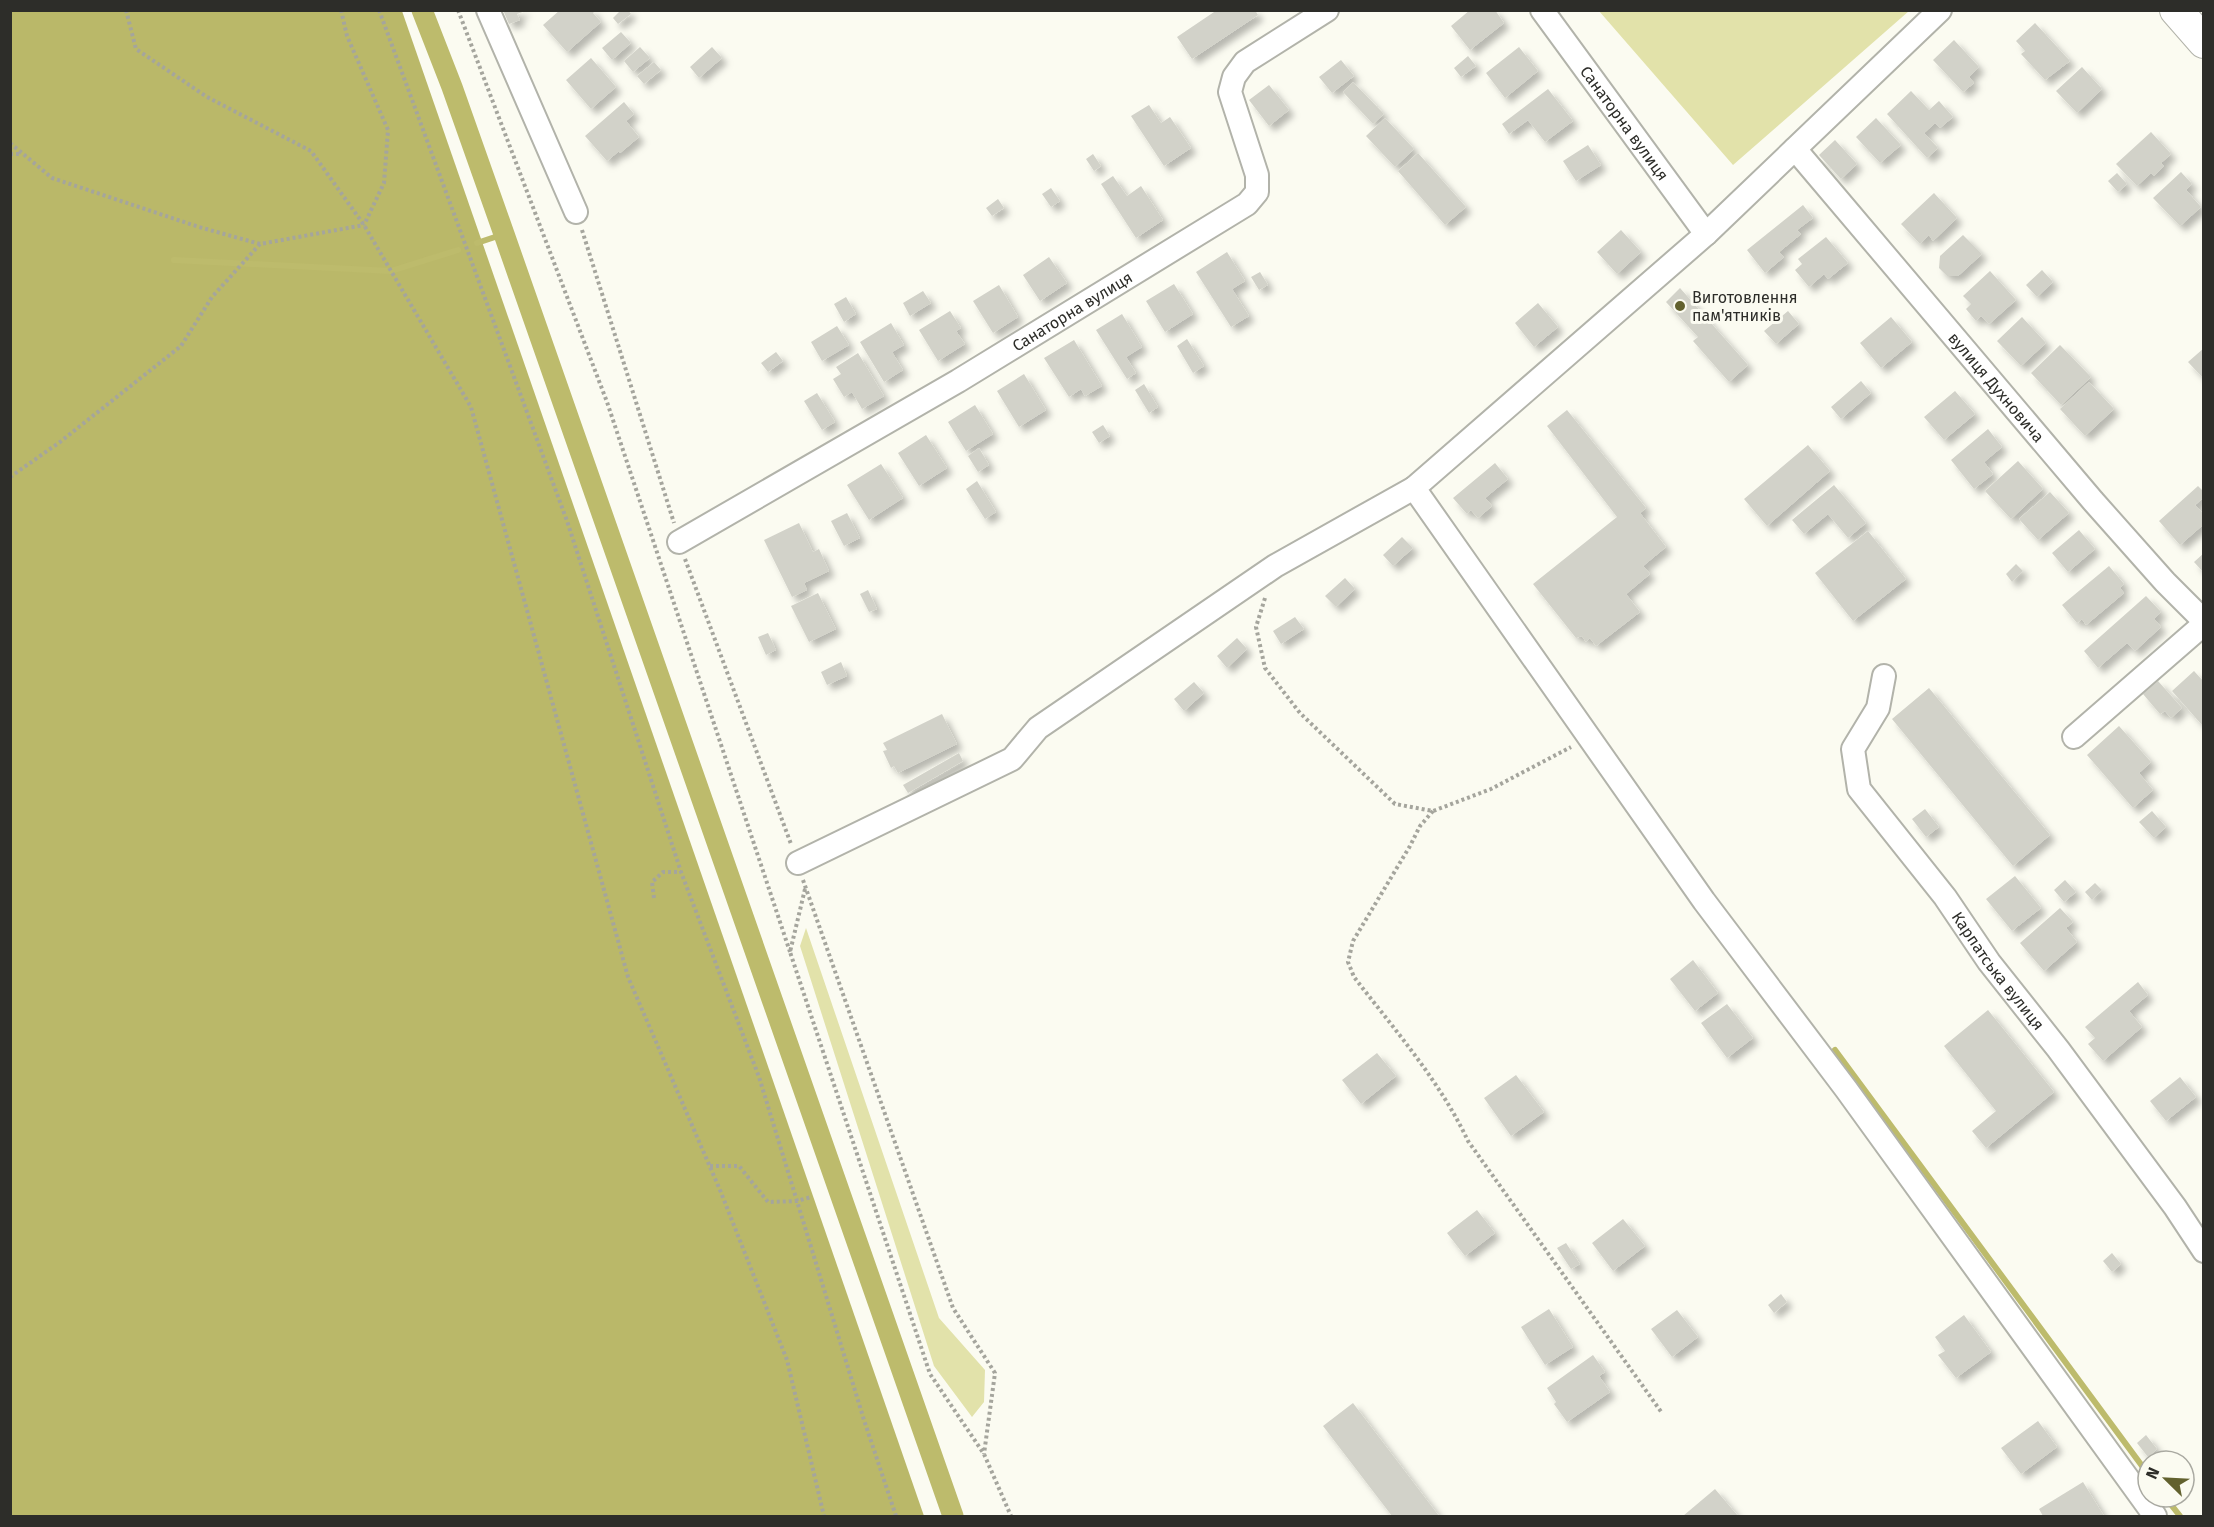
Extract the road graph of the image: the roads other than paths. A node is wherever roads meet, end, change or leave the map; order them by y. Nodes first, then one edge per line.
1 (488, 10) edge
2 (1327, 10) edge
3 (1542, 10) edge
4 (1940, 10) edge
5 (2176, 10) edge
6 (2204, 42) edge
7 (1795, 149) junction
8 (576, 212) dead end
9 (1706, 234) junction
10 (1414, 488) junction
11 (680, 543) dead end
12 (2204, 622) edge
13 (1884, 676) dead end
14 (2074, 737) dead end
15 (798, 863) road end
16 (2204, 1251) edge
17 (2155, 1516) edge

1 - 8 street
2 - 11 street, Санаторна вулиця
3 - 9 street, Санаторна вулиця
4 - 7 street
5 - 6 main road
7 - 9 street
7 - 12 street, вулиця Духновича
9 - 10 street
10 - 15 street
10 - 17 street
12 - 14 street
13 - 16 street, Карпатська вулиця

